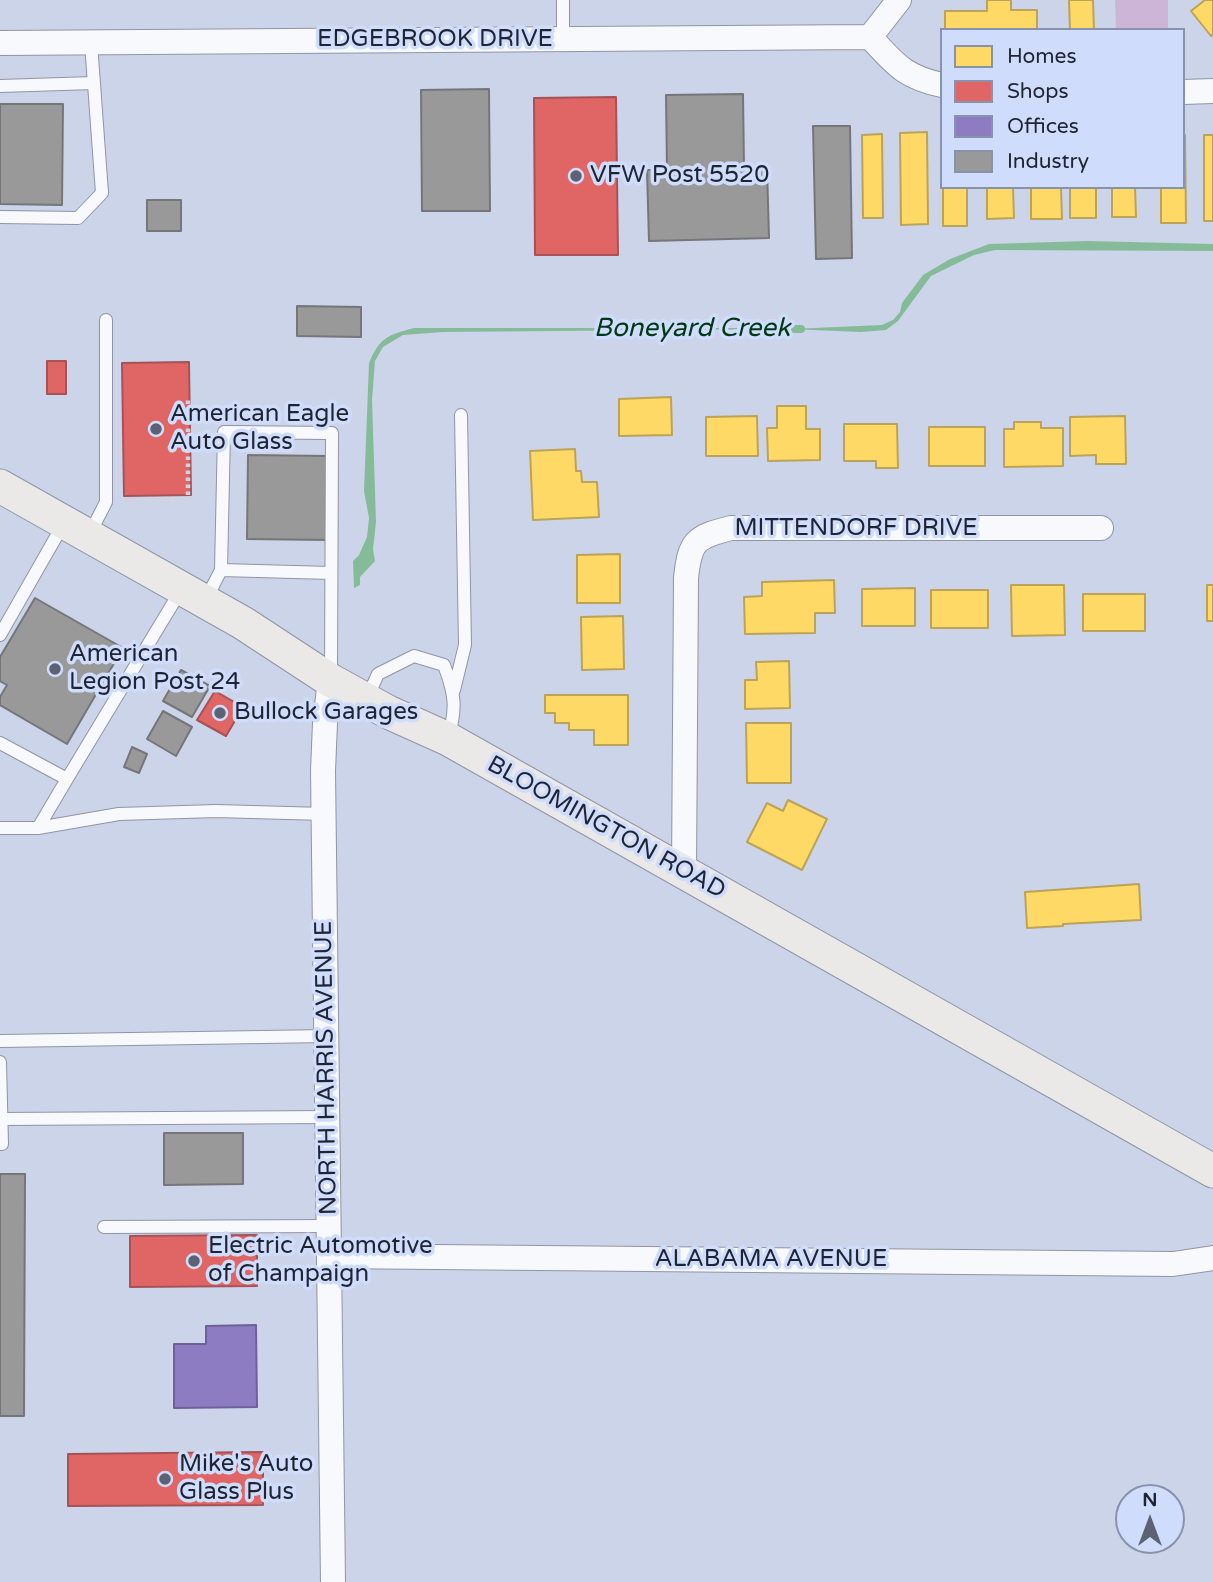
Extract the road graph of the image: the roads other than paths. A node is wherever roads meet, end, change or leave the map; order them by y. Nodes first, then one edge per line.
1 (563, 0) edge
2 (899, 0) edge
3 (870, 37) junction
4 (563, 40) junction
5 (0, 43) edge
6 (91, 43) junction
7 (94, 83) junction
8 (940, 85) edge
9 (0, 86) edge
10 (1213, 91) edge
11 (1185, 92) edge
12 (0, 217) edge
13 (106, 320) dead end
14 (461, 415) dead end
15 (0, 486) edge
16 (1101, 528) dead end
17 (77, 529) junction
18 (221, 570) junction
19 (331, 573) junction
20 (194, 594) junction
21 (0, 635) edge
22 (331, 680) junction
23 (454, 690) junction
24 (366, 700) junction
25 (448, 739) junction
26 (0, 743) edge
27 (67, 779) junction
28 (324, 814) junction
29 (0, 828) edge
30 (38, 828) junction
31 (684, 872) junction
32 (328, 1036) junction
33 (0, 1041) edge
34 (0, 1062) edge
35 (329, 1117) junction
36 (2, 1119) edge
37 (0, 1144) edge
38 (1213, 1171) edge
39 (329, 1226) junction
40 (104, 1227) dead end
41 (329, 1256) junction
42 (1213, 1258) edge
43 (333, 1582) edge

1 - 4 lane
2 - 3 street
3 - 4 street, EDGEBROOK DRIVE
3 - 8 street
4 - 6 street, EDGEBROOK DRIVE
5 - 6 street, EDGEBROOK DRIVE
6 - 7 lane
7 - 9 lane
7 - 12 lane
10 - 11 street
13 - 17 lane
14 - 23 lane
15 - 17 main road, BLOOMINGTON ROAD
16 - 31 street, MITTENDORF DRIVE
17 - 20 main road, BLOOMINGTON ROAD
17 - 21 lane
18 - 19 lane
18 - 19 lane
18 - 20 lane
19 - 22 lane
20 - 22 main road, BLOOMINGTON ROAD
20 - 27 lane
22 - 24 main road, BLOOMINGTON ROAD
22 - 28 street, NORTH HARRIS AVENUE
23 - 24 lane
23 - 25 lane
24 - 25 main road, BLOOMINGTON ROAD
25 - 31 main road, BLOOMINGTON ROAD
26 - 27 lane
27 - 30 lane
28 - 30 lane
28 - 32 street, NORTH HARRIS AVENUE
29 - 30 lane
31 - 38 main road, BLOOMINGTON ROAD
32 - 33 lane
32 - 35 street, NORTH HARRIS AVENUE
34 - 36 lane
35 - 36 lane
35 - 39 street, NORTH HARRIS AVENUE
36 - 37 lane
39 - 40 lane
39 - 41 street, NORTH HARRIS AVENUE
41 - 42 street, ALABAMA AVENUE
41 - 43 street, NORTH HARRIS AVENUE

